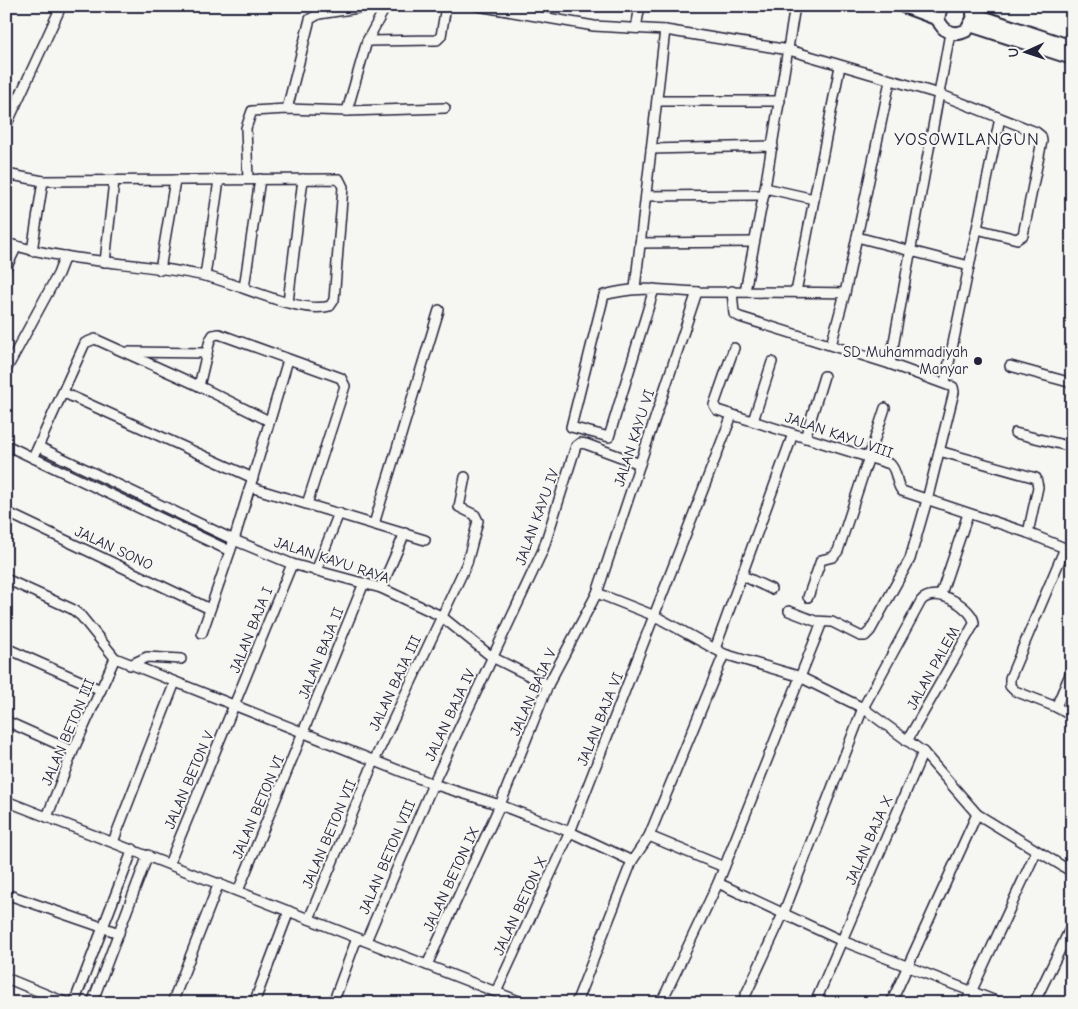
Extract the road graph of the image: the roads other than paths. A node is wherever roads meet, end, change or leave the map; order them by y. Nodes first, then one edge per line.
1 (371, 6) edge
2 (386, 6) edge
3 (446, 6) edge
4 (478, 6) edge
5 (640, 6) edge
6 (795, 6) edge
7 (902, 6) edge
8 (59, 11) dead end
9 (939, 13) edge
10 (971, 15) edge
11 (636, 28) junction
12 (666, 30) junction
13 (950, 33) junction
14 (368, 41) junction
15 (1072, 47) edge
16 (789, 50) junction
17 (1072, 58) edge
18 (840, 66) junction
19 (890, 81) junction
20 (939, 94) junction
21 (657, 101) junction
22 (780, 101) junction
23 (445, 108) dead end
24 (287, 109) junction
25 (347, 111) junction
26 (1000, 118) junction
27 (6, 126) edge
28 (772, 146) junction
29 (652, 149) junction
30 (6, 174) edge
31 (248, 179) junction
32 (260, 179) junction
33 (304, 179) junction
34 (175, 180) junction
35 (219, 180) junction
36 (43, 181) junction
37 (114, 181) junction
38 (765, 191) junction
39 (646, 196) junction
40 (814, 199) junction
41 (977, 229) junction
42 (857, 237) junction
43 (754, 242) junction
44 (6, 243) edge
45 (640, 243) junction
46 (17, 246) junction
47 (32, 251) junction
48 (911, 251) junction
49 (65, 256) junction
50 (105, 262) junction
51 (969, 266) junction
52 (6, 268) edge
53 (160, 270) junction
54 (205, 276) junction
55 (244, 288) junction
56 (635, 288) junction
57 (654, 289) junction
58 (732, 291) junction
59 (745, 291) junction
60 (697, 292) junction
61 (796, 292) junction
62 (845, 293) junction
63 (288, 302) junction
64 (439, 310) dead end
65 (831, 345) junction
66 (734, 348) dead end
67 (123, 352) junction
68 (207, 354) junction
69 (288, 360) junction
70 (772, 362) dead end
71 (890, 364) junction
72 (1010, 366) dead end
73 (6, 370) edge
74 (824, 376) dead end
75 (945, 382) junction
76 (1072, 383) edge
77 (199, 386) junction
78 (64, 393) junction
79 (885, 408) dead end
80 (732, 414) junction
81 (269, 421) junction
82 (753, 421) junction
83 (1015, 433) dead end
84 (793, 434) junction
85 (804, 438) junction
86 (6, 445) edge
87 (38, 446) junction
88 (1072, 447) edge
89 (939, 451) junction
90 (870, 457) junction
91 (33, 458) junction
92 (640, 464) junction
93 (465, 477) dead end
94 (251, 482) junction
95 (927, 500) junction
96 (307, 504) junction
97 (6, 512) edge
98 (339, 513) junction
99 (968, 514) junction
100 (374, 524) junction
101 (405, 533) junction
102 (1028, 533) junction
103 (234, 540) junction
104 (425, 540) dead end
105 (1068, 550) edge
106 (230, 551) junction
107 (292, 564) junction
108 (316, 570) junction
109 (741, 575) junction
110 (6, 579) edge
111 (364, 583) junction
112 (381, 588) junction
113 (771, 589) dead end
114 (597, 593) junction
115 (941, 594) junction
116 (808, 598) dead end
117 (210, 609) junction
118 (789, 611) dead end
119 (441, 616) junction
120 (655, 616) junction
121 (822, 622) junction
122 (202, 632) dead end
123 (6, 648) edge
124 (715, 649) junction
125 (724, 654) junction
126 (492, 657) junction
127 (115, 658) junction
128 (181, 659) dead end
129 (130, 664) junction
130 (1072, 670) edge
131 (798, 676) junction
132 (175, 682) junction
133 (548, 685) junction
134 (101, 690) junction
135 (235, 706) junction
136 (1056, 707) junction
137 (863, 708) junction
138 (1072, 716) edge
139 (6, 721) edge
140 (304, 733) junction
141 (907, 741) junction
142 (72, 750) junction
143 (923, 752) junction
144 (374, 761) junction
145 (433, 784) junction
146 (6, 802) edge
147 (500, 805) junction
148 (977, 814) junction
149 (47, 818) junction
150 (570, 832) junction
151 (649, 836) junction
152 (113, 842) junction
153 (133, 849) junction
154 (1036, 852) junction
155 (148, 855) junction
156 (632, 861) junction
157 (169, 864) junction
158 (724, 867) junction
159 (1072, 872) edge
160 (219, 883) junction
161 (718, 883) junction
162 (238, 891) junction
163 (6, 894) edge
164 (289, 911) junction
165 (784, 912) junction
166 (309, 919) junction
167 (1072, 925) edge
168 (102, 926) junction
169 (119, 933) junction
170 (357, 938) junction
171 (840, 940) junction
172 (366, 941) junction
173 (427, 965) junction
174 (907, 965) junction
175 (6, 978) edge
176 (971, 991) junction
177 (496, 992) junction
178 (67, 1003) edge
179 (74, 1003) edge
180 (92, 1003) edge
181 (172, 1003) edge
182 (254, 1003) edge
183 (333, 1003) edge
184 (524, 1003) edge
185 (576, 1003) edge
186 (660, 1003) edge
187 (742, 1003) edge
188 (815, 1003) edge
189 (891, 1003) edge
190 (966, 1003) edge
191 (1001, 1003) edge
192 (1034, 1003) edge

1 - 24 street
2 - 14 street
3 - 14 street
4 - 11 street
5 - 11 street
6 - 16 street
7 - 9 main road
8 - 27 street
9 - 13 main road
10 - 13 main road
10 - 15 main road
10 - 17 main road
11 - 12 street
12 - 16 street
12 - 21 street
13 - 20 street
14 - 25 street
16 - 18 street
16 - 22 street
18 - 19 street
18 - 40 street
19 - 20 street
19 - 42 street
20 - 26 street
20 - 48 street
21 - 22 street
21 - 29 street
22 - 28 street
23 - 25 street
24 - 25 street
24 - 31 street
26 - 41 street
26 - 41 street
28 - 29 street
28 - 38 street
29 - 39 street
30 - 36 street
31 - 32 street
31 - 35 street
32 - 33 street
32 - 55 street
33 - 63 street
33 - 63 street
34 - 35 street
34 - 37 street
34 - 53 street
35 - 54 street
36 - 37 street
36 - 47 street
37 - 50 street
38 - 39 street
38 - 40 street
38 - 43 street
39 - 45 street
40 - 61 street
41 - 51 street
42 - 48 street
42 - 62 street
43 - 45 street
43 - 59 street
44 - 46 street
45 - 56 street
46 - 47 street
46 - 52 street
47 - 49 street
48 - 51 street
48 - 71 street
49 - 50 street
49 - 73 street
50 - 53 street
51 - 75 street
53 - 54 street
54 - 55 street
55 - 63 street
56 - 57 street
56 - 57 street
57 - 60 street
58 - 59 street
58 - 60 street
58 - 65 street
59 - 61 street
60 - 92 street, JALAN KAYU VI
61 - 62 street
62 - 65 street
64 - 100 street
65 - 71 street
66 - 80 street, JALAN KAYU VIII
67 - 68 street
67 - 77 street
67 - 78 street
68 - 69 street
68 - 77 street
69 - 81 street
69 - 96 street
70 - 82 street
71 - 75 street
72 - 76 street
74 - 85 street
75 - 89 street
77 - 81 street
78 - 87 street
78 - 94 street
79 - 90 street
80 - 82 street, JALAN KAYU VIII
80 - 120 street, JALAN BAJA VI
81 - 94 street
82 - 84 street, JALAN KAYU VIII
83 - 88 street
84 - 85 street, JALAN KAYU VIII
84 - 109 street
85 - 90 street, JALAN KAYU VIII
86 - 91 street
87 - 91 street
87 - 103 street, JALAN KAYU RAYA
89 - 95 street
89 - 102 street
90 - 95 street, JALAN KAYU VIII
90 - 116 street
91 - 106 street
92 - 114 street, JALAN KAYU VI
92 - 126 street, JALAN KAYU IV
93 - 119 street, JALAN BAJA III
94 - 96 street
94 - 103 street
95 - 99 street, JALAN KAYU VIII
95 - 121 street
96 - 98 street
97 - 117 street, JALAN SONO
98 - 100 street
98 - 108 street
99 - 102 street, JALAN KAYU VIII
99 - 115 street
100 - 101 street
101 - 104 street
101 - 112 street
102 - 105 street, JALAN KAYU VIII
103 - 106 street
103 - 107 street, JALAN KAYU RAYA
105 - 136 street
106 - 117 street
107 - 108 street, JALAN KAYU RAYA
107 - 135 street, JALAN BAJA I
108 - 111 street, JALAN KAYU RAYA
109 - 113 street
109 - 124 street
110 - 127 street
111 - 112 street, JALAN KAYU RAYA
111 - 140 street, JALAN BAJA II
112 - 119 street, JALAN KAYU RAYA
114 - 120 street
114 - 133 street, JALAN BAJA V
115 - 137 street
115 - 141 street, JALAN PALEM
117 - 122 street
118 - 121 street
119 - 126 street, JALAN KAYU RAYA
119 - 144 street, JALAN BAJA III
120 - 124 street
120 - 150 street, JALAN BAJA VI
121 - 131 street
123 - 134 street
124 - 125 street
125 - 131 street
125 - 151 street
126 - 133 street, JALAN KAYU RAYA
126 - 145 street, JALAN BAJA IV
127 - 129 street
127 - 134 street, JALAN BETON III
128 - 129 street
129 - 132 street
130 - 136 street
131 - 137 street
131 - 158 street
132 - 135 street
132 - 152 street
133 - 147 street, JALAN BAJA V
134 - 142 street, JALAN BETON III
135 - 140 street
135 - 157 street, JALAN BETON V
136 - 138 street
137 - 141 street
137 - 165 street
139 - 142 street
140 - 144 street
140 - 162 street, JALAN BETON VI
141 - 143 street
142 - 149 street, JALAN BETON III
143 - 148 street
143 - 171 street, JALAN BAJA X
144 - 145 street
144 - 166 street, JALAN BETON VII
145 - 147 street
145 - 172 street, JALAN BETON VIII
146 - 149 street
147 - 150 street
147 - 173 street, JALAN BETON IX
148 - 154 street
148 - 174 street
149 - 152 street
150 - 156 street
150 - 177 street, JALAN BETON X
151 - 156 street
151 - 158 street
152 - 153 street
153 - 155 street
153 - 168 street
154 - 159 street
154 - 176 street
155 - 157 street
155 - 169 street
156 - 185 street
157 - 160 street
158 - 161 street
160 - 162 street
160 - 181 street
161 - 165 street
161 - 186 street
162 - 164 street
163 - 168 street
164 - 166 street
164 - 182 street
165 - 171 street
165 - 187 street
166 - 170 street
167 - 192 street
168 - 169 street
168 - 179 street
169 - 180 street
170 - 172 street
170 - 183 street
171 - 174 street
171 - 188 street, JALAN BAJA X
172 - 173 street
173 - 177 street
174 - 176 street
174 - 189 street
175 - 178 street
176 - 190 street
176 - 191 street
177 - 184 street

